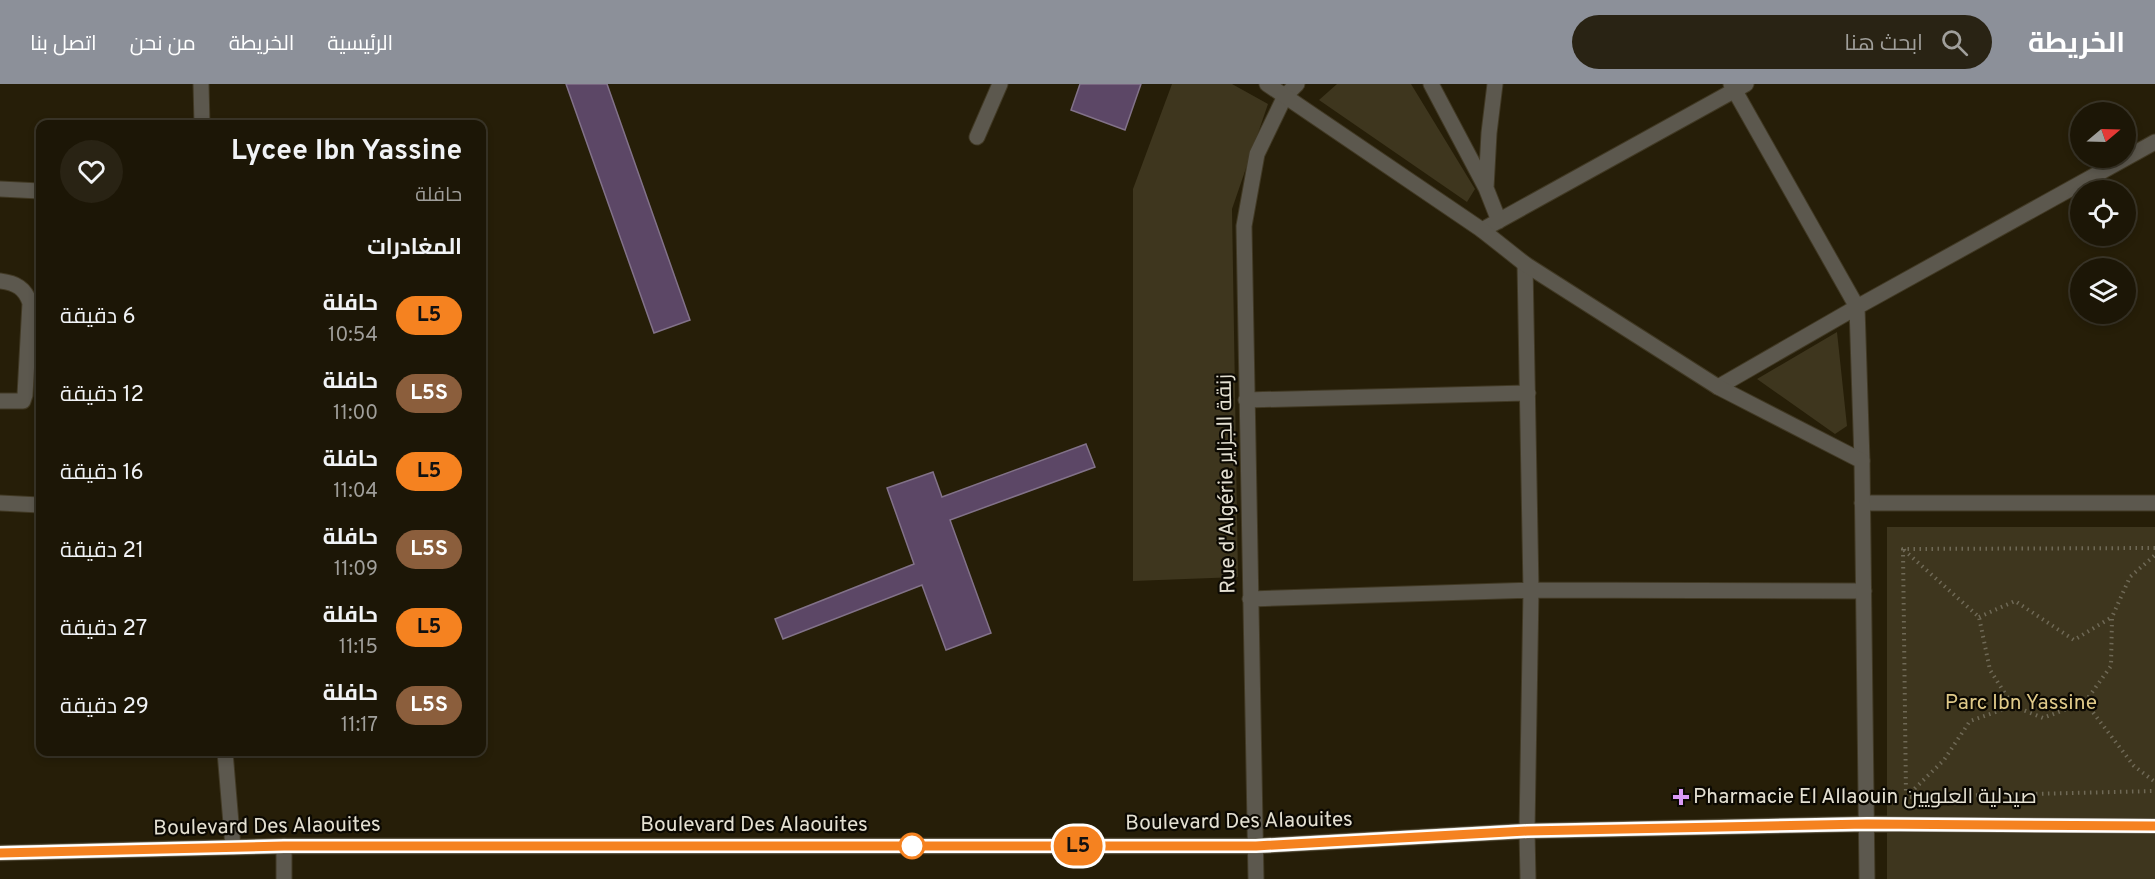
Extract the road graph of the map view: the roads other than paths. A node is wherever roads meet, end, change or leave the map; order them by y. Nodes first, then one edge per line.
1 (201, 84) edge
2 (1000, 84) edge
3 (1267, 84) edge
4 (1297, 84) edge
5 (1431, 84) edge
6 (1495, 84) edge
7 (1737, 86) edge
8 (1285, 96) junction
9 (202, 120) edge
10 (977, 137) dead end
11 (2155, 142) edge
12 (1486, 188) junction
13 (0, 189) edge
14 (36, 191) edge
15 (1499, 221) junction
16 (1482, 230) junction
17 (1526, 264) junction
18 (0, 281) edge
19 (1857, 307) junction
20 (1718, 387) junction
21 (1528, 393) junction
22 (1246, 400) junction
23 (0, 402) edge
24 (1862, 461) junction
25 (0, 503) edge
26 (1863, 503) junction
27 (2155, 503) edge
28 (36, 505) edge
29 (1532, 590) junction
30 (1864, 591) junction
31 (1250, 599) junction
32 (225, 756) edge
33 (1867, 824) junction
34 (2155, 826) edge
35 (1527, 831) junction
36 (284, 846) junction
37 (1256, 846) junction
38 (233, 847) junction
39 (0, 853) edge
40 (284, 879) edge
41 (1256, 879) edge
42 (1528, 879) edge
43 (1867, 879) edge

1 - 9 street
2 - 10 street
3 - 8 street
4 - 8 street, Rue d'Algérie زنقة الجزاير
5 - 12 street
6 - 12 street
7 - 15 street
7 - 19 street
8 - 16 street
8 - 22 street, Rue d'Algérie زنقة الجزاير
11 - 19 street
12 - 15 street
13 - 14 street
15 - 16 street
16 - 17 street
17 - 20 street
17 - 21 street
18 - 23 street
19 - 20 street
19 - 24 street
20 - 24 street
21 - 22 street
21 - 29 street
22 - 31 street, Rue d'Algérie زنقة الجزاير
24 - 26 street
25 - 28 street
26 - 27 street
26 - 30 street
29 - 30 street
29 - 31 street
29 - 35 street
30 - 33 street
31 - 37 street, Rue d'Algérie زنقة الجزاير
32 - 38 street
33 - 34 main road, Boulevard Des Alaouites
33 - 35 main road, Boulevard Des Alaouites
33 - 43 street
35 - 37 main road, Boulevard Des Alaouites
35 - 42 street
36 - 37 main road, Boulevard Des Alaouites
36 - 38 main road, Boulevard Des Alaouites
36 - 40 street
37 - 41 street, Rue d'Algérie زنقة الجزاير
38 - 39 main road, Boulevard Des Alaouites

